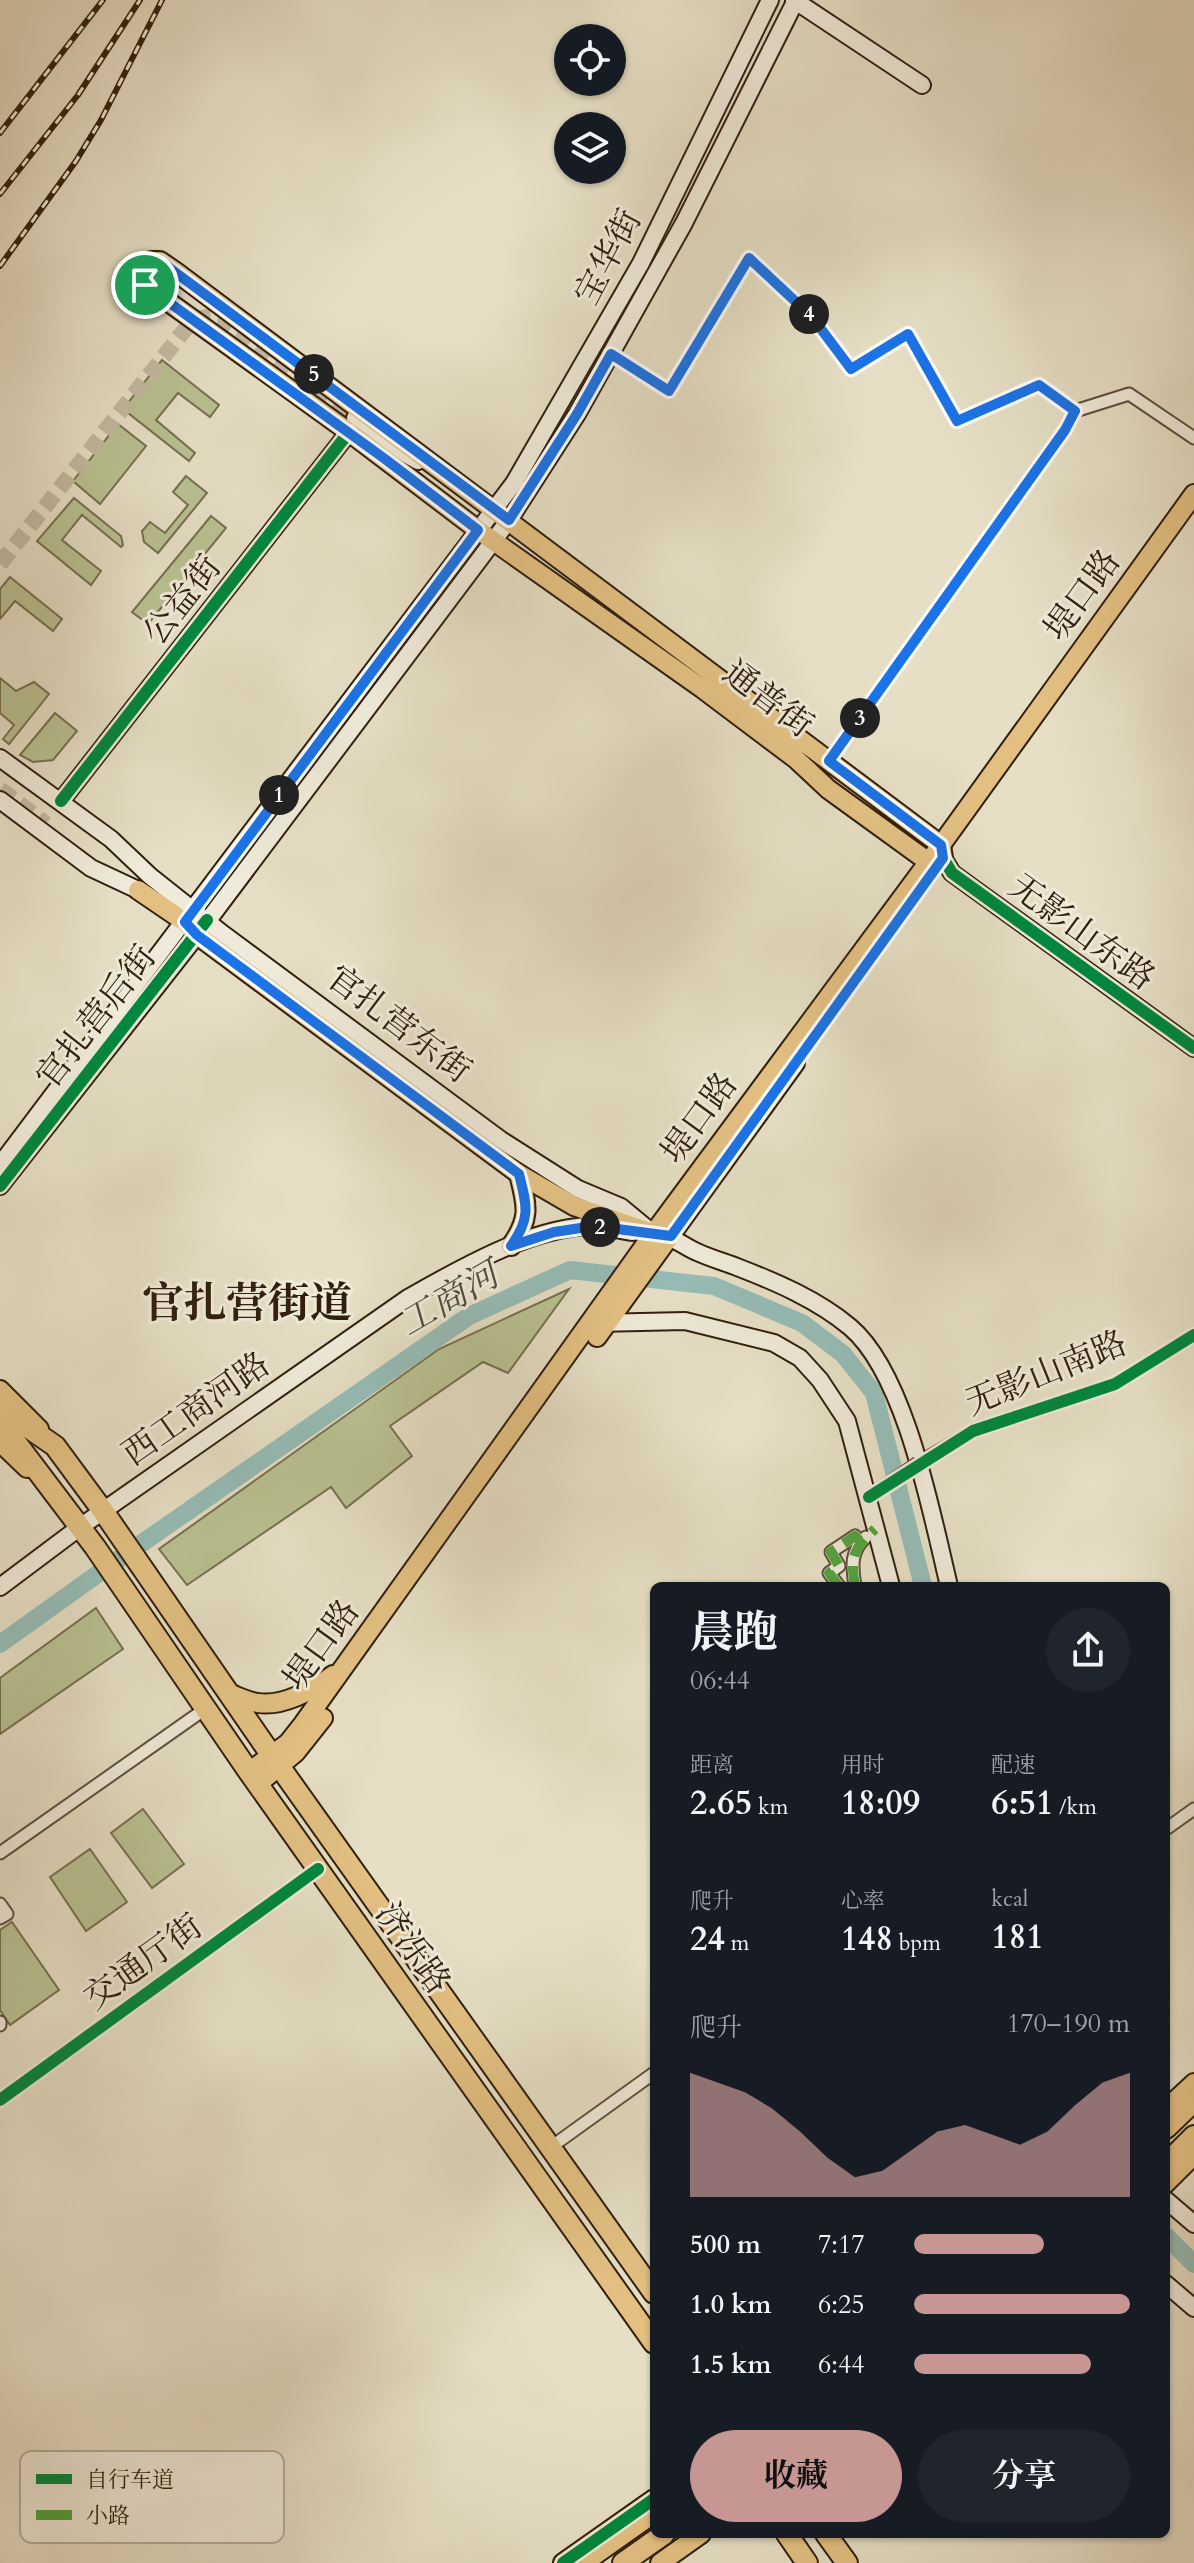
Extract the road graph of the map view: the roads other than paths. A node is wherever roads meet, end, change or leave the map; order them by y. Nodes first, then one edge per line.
1 (770, 0) edge
2 (795, 0) edge
3 (922, 85) dead end
4 (611, 354) junction
5 (1075, 411) junction
6 (352, 425) junction
7 (1194, 438) edge
8 (471, 491) junction
9 (1194, 494) edge
10 (1194, 511) edge
11 (502, 515) junction
12 (486, 535) junction
13 (0, 758) edge
14 (829, 761) junction
15 (0, 800) edge
16 (61, 801) junction
17 (46, 824) tunnel mouth
18 (937, 854) junction
19 (138, 890) junction
20 (196, 922) junction
21 (1194, 1048) edge
22 (0, 1165) edge
23 (519, 1174) junction
24 (0, 1186) edge
25 (657, 1239) junction
26 (511, 1246) junction
27 (599, 1324) junction
28 (1194, 1335) edge
29 (0, 1390) edge
30 (0, 1408) edge
31 (0, 1426) edge
32 (0, 1442) edge
33 (55, 1446) junction
34 (918, 1463) junction
35 (869, 1497) junction
36 (62, 1502) junction
37 (103, 1511) junction
38 (80, 1527) junction
39 (875, 1529) junction
40 (861, 1542) junction
41 (836, 1582) edge
42 (854, 1582) edge
43 (890, 1582) edge
44 (948, 1582) edge
45 (0, 1587) edge
46 (345, 1666) junction
47 (228, 1693) junction
48 (205, 1709) junction
49 (276, 1762) junction
50 (254, 1778) junction
51 (1194, 1809) edge
52 (1170, 1826) edge
53 (0, 1853) edge
54 (318, 1869) junction
55 (0, 1904) edge
56 (0, 1918) edge
57 (650, 2076) edge
58 (1194, 2083) edge
59 (0, 2100) edge
60 (1194, 2101) edge
61 (1170, 2105) edge
62 (1170, 2124) edge
63 (1194, 2136) edge
64 (551, 2147) junction
65 (1194, 2155) edge
66 (1170, 2160) edge
67 (1170, 2179) edge
68 (1170, 2203) edge
69 (1194, 2224) edge
70 (650, 2287) edge
71 (1170, 2287) edge
72 (1194, 2308) edge
73 (650, 2337) edge
74 (650, 2502) edge
75 (650, 2515) edge
76 (658, 2538) edge
77 (676, 2538) edge
78 (695, 2538) edge
79 (790, 2538) edge
80 (829, 2538) edge
81 (563, 2563) edge
82 (582, 2563) edge
83 (623, 2563) edge
84 (641, 2563) edge
85 (660, 2563) edge
86 (807, 2563) edge
87 (847, 2563) edge

1 - 11 main road, 宝华街
2 - 3 main road
2 - 4 main road, 宝华街
4 - 5 street
4 - 11 main road, 宝华街
5 - 7 street
5 - 14 street
6 - 8 main road
6 - 8 main road, 通普街
6 - 12 main road, 通普街
6 - 16 main road, 公益街
8 - 11 main road, 通普街
9 - 18 main road, 堤口路
10 - 18 main road, 堤口路
11 - 12 main road, 宝华街
11 - 14 main road, 通普街
12 - 18 main road, 通普街
12 - 20 main road, 官扎营后街
13 - 16 main road, 官扎营东街
14 - 18 main road, 通普街
15 - 19 main road, 官扎营东街
16 - 20 main road, 官扎营东街
17 - 19 main road
18 - 21 main road, 无影山东路
18 - 25 main road, 堤口路
19 - 20 main road, 官扎营东街
20 - 22 main road, 官扎营后街
20 - 23 main road, 官扎营东街
20 - 24 main road, 官扎营后街
20 - 25 main road, 官扎营东街
23 - 25 main road, 官扎营东街
23 - 26 main road
25 - 26 main road, 西工商河路
25 - 27 main road, 堤口路
25 - 34 main road, 西工商河路
26 - 37 main road, 西工商河路
27 - 35 main road
27 - 46 main road, 堤口路
27 - 49 main road, 堤口路
28 - 34 street, 无影山南路
29 - 33 main road
30 - 33 highway, 济泺路
31 - 36 highway, 济泺路
32 - 36 main road
33 - 37 highway, 济泺路
34 - 35 street, 无影山南路, bridge
34 - 44 main road, 西工商河路
35 - 39 main road
36 - 38 highway, 济泺路
37 - 38 main road, 西工商河路
37 - 47 highway, 济泺路
38 - 45 main road, 西工商河路
38 - 48 highway, 济泺路
39 - 40 street
39 - 43 main road
40 - 41 street
40 - 42 street
46 - 47 main road
46 - 49 main road, 堤口路
47 - 49 highway, 济泺路
48 - 50 highway, 济泺路
48 - 53 street
49 - 50 main road, 堤口路
49 - 64 highway, 济泺路
50 - 54 highway, 济泺路
51 - 52 street
54 - 59 street, 交通厅街
54 - 73 highway, 济泺路
55 - 56 street
57 - 64 street
58 - 61 main road
60 - 62 highway
63 - 66 highway
64 - 70 highway, 济泺路
65 - 67 main road
68 - 69 main road
71 - 72 main road
74 - 81 main road
75 - 82 highway
76 - 83 highway
77 - 84 main road
78 - 85 main road
79 - 86 highway
80 - 87 highway

